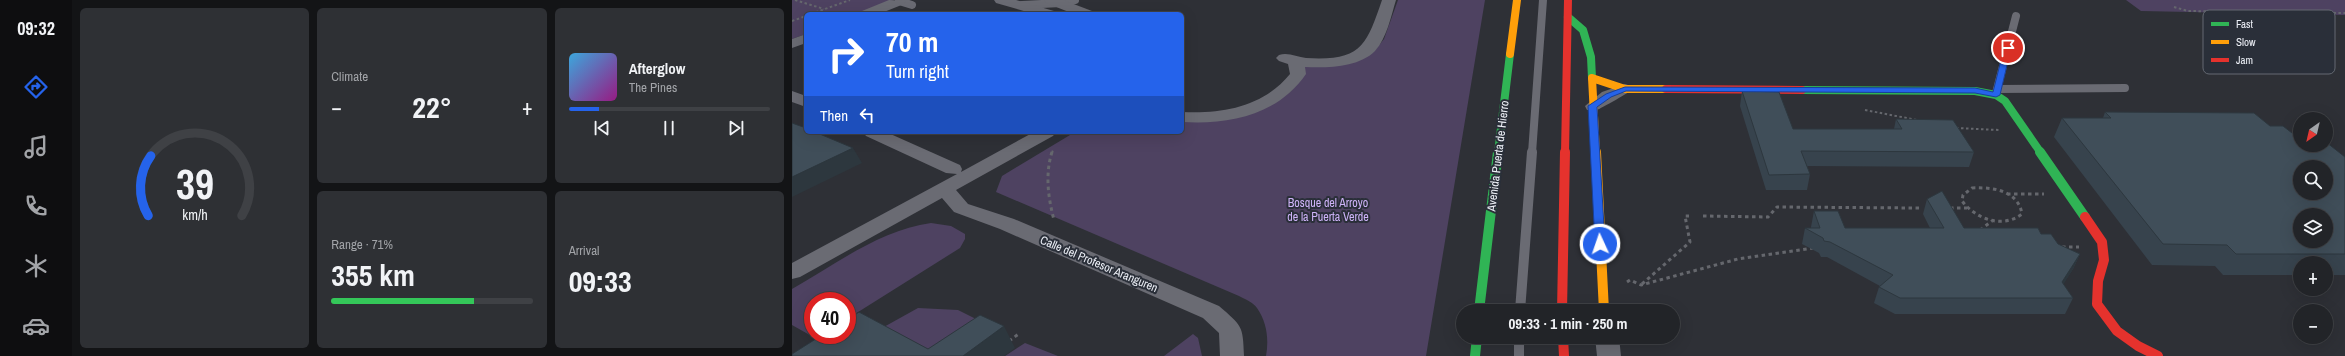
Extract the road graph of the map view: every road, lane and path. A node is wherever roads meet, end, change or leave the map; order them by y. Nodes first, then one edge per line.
1 (795, 0) edge
2 (850, 0) edge
3 (1001, 0) edge
4 (1389, 0) edge
5 (1517, 0) edge
6 (1543, 0) edge
7 (1568, 0) edge
8 (1062, 1) edge
9 (904, 2) edge
10 (1022, 5) junction
11 (2174, 7) dead end
12 (824, 9) junction
13 (2203, 11) edge
14 (816, 12) edge
15 (873, 12) edge
16 (1043, 12) edge
17 (1083, 12) edge
18 (2335, 13) edge
19 (2345, 13) edge
20 (2016, 16) dead end
21 (804, 17) edge
22 (1568, 17) junction
23 (792, 21) edge
24 (804, 39) edge
25 (792, 44) edge
26 (1592, 78) junction
27 (2125, 88) dead end
28 (1625, 89) junction
29 (1997, 92) junction
30 (792, 96) edge
31 (804, 101) edge
32 (1592, 106) junction
33 (1863, 110) dead end
34 (1184, 117) edge
35 (1920, 120) edge
36 (1953, 128) edge
37 (1999, 130) dead end
38 (876, 134) edge
39 (1051, 138) edge
40 (953, 169) dead end
41 (944, 189) junction
42 (2007, 194) junction
43 (2041, 194) dead end
44 (1920, 208) dead end
45 (1946, 208) edge
46 (1968, 208) junction
47 (1689, 216) dead end
48 (1703, 216) dead end
49 (1054, 220) dead end
50 (1992, 220) junction
51 (1976, 234) edge
52 (2054, 247) edge
53 (2082, 247) dead end
54 (1818, 248) edge
55 (792, 272) edge
56 (1630, 280) dead end
57 (1640, 286) junction
58 (1480, 304) edge
59 (1521, 304) edge
60 (1562, 304) edge
61 (1604, 304) edge
62 (1020, 334) dead end
63 (1007, 343) dead end
64 (1476, 344) edge
65 (1519, 344) edge
66 (1563, 344) edge
67 (1608, 344) edge
68 (1232, 356) edge
69 (1475, 356) edge
70 (1519, 356) edge
71 (1564, 356) edge
72 (1609, 356) edge
73 (2158, 356) edge

1 - 12 path
2 - 12 path
3 - 10 street
4 - 34 street
5 - 58 main road, Avenida Puerta de Hierro
6 - 59 lane
7 - 22 main road
8 - 10 lane
8 - 17 street
9 - 15 street
10 - 16 street
11 - 13 path
12 - 14 path
18 - 19 path
20 - 29 lane
21 - 23 path
22 - 26 main road
22 - 60 main road
24 - 25 street
26 - 28 main road
26 - 32 main road
27 - 29 lane
28 - 29 main road
28 - 32 street
29 - 73 main road
30 - 31 street
32 - 61 main road
33 - 35 path
36 - 37 path
38 - 40 street
39 - 41 street
39 - 49 path
41 - 55 street
41 - 68 street, Calle del Profesor Aranguren
42 - 43 path
42 - 46 path
42 - 50 path
44 - 48 path
45 - 46 path
46 - 50 path
47 - 57 path
50 - 51 path
52 - 53 path
54 - 57 path
56 - 57 path
62 - 63 path
64 - 69 main road
65 - 70 lane
66 - 71 main road
67 - 72 street

